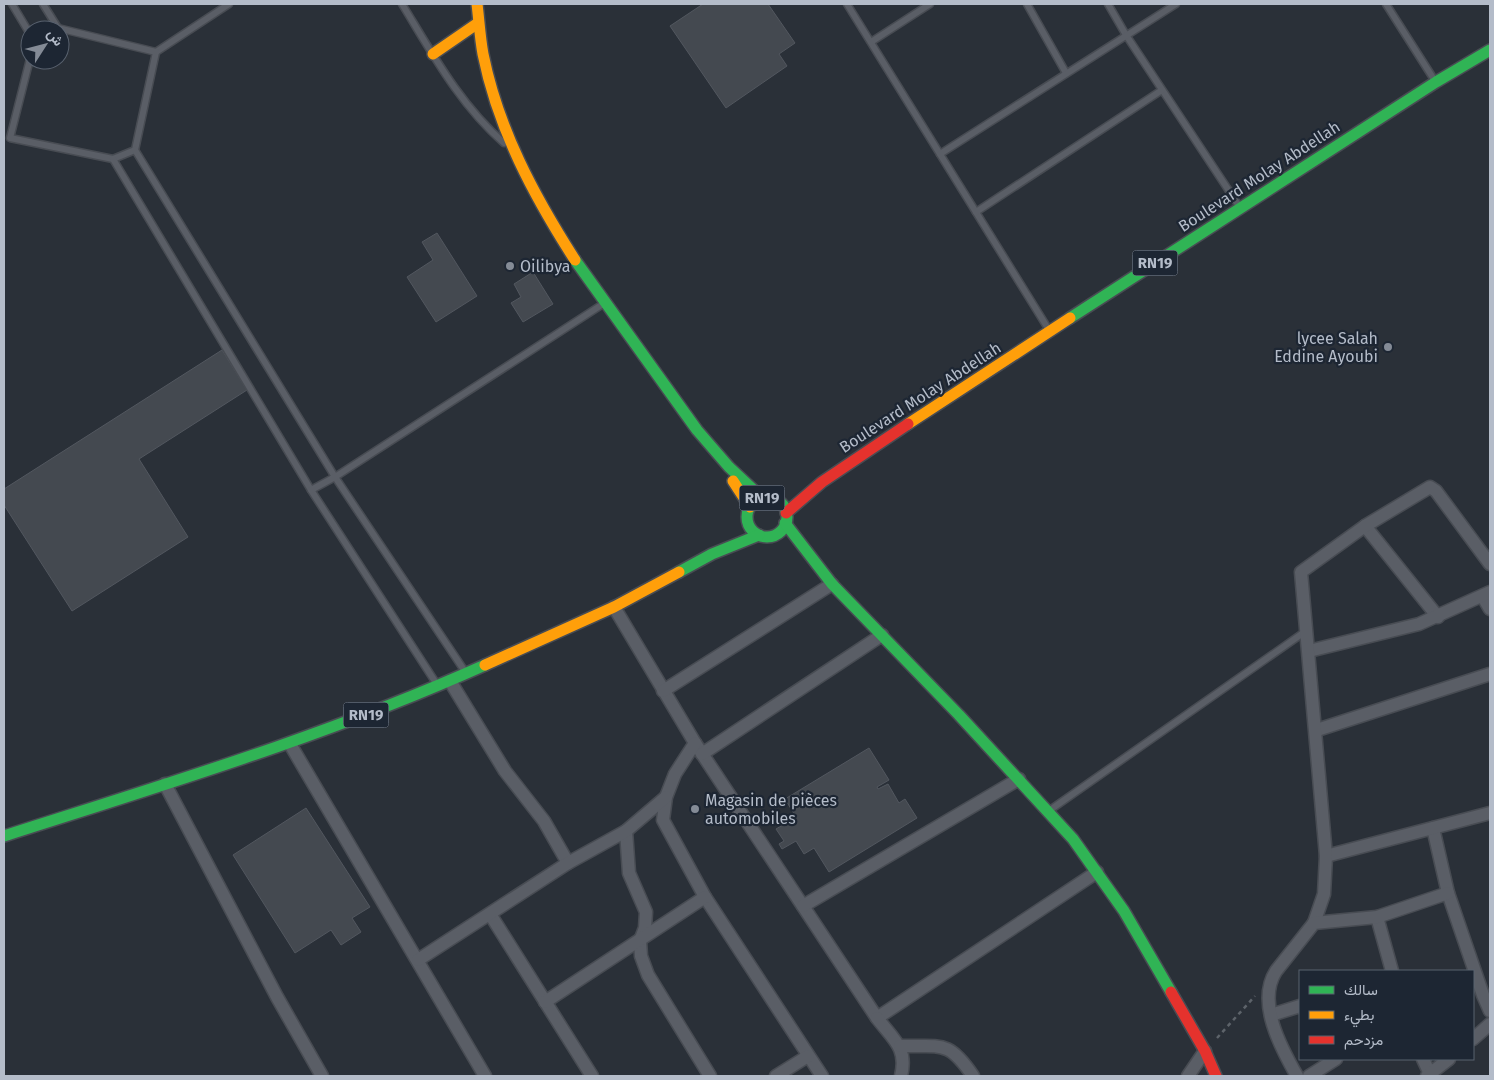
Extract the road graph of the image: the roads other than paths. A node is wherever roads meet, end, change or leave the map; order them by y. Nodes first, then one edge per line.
1 (12, 4) edge
2 (43, 4) edge
3 (229, 4) edge
4 (402, 4) edge
5 (477, 4) edge
6 (847, 4) edge
7 (930, 4) edge
8 (1026, 4) edge
9 (1108, 4) edge
10 (1176, 4) edge
11 (1386, 4) edge
12 (22, 20) edge
13 (51, 20) edge
14 (478, 23) junction
15 (70, 32) edge
16 (1126, 35) junction
17 (871, 42) junction
18 (1490, 50) edge
19 (156, 52) junction
20 (433, 54) junction
21 (27, 70) edge
22 (1066, 74) junction
23 (1436, 82) junction
24 (1162, 90) junction
25 (10, 138) junction
26 (4, 142) edge
27 (135, 150) junction
28 (512, 150) junction
29 (940, 154) junction
30 (113, 159) junction
31 (1240, 208) junction
32 (976, 212) junction
33 (604, 303) junction
34 (1050, 331) junction
35 (719, 456) junction
36 (335, 477) junction
37 (822, 482) junction
38 (311, 490) junction
39 (762, 498) junction
40 (774, 499) junction
41 (750, 507) junction
42 (785, 518) junction
43 (1365, 526) junction
44 (740, 527) junction
45 (777, 534) junction
46 (759, 536) junction
47 (712, 554) junction
48 (812, 560) junction
49 (1490, 564) edge
50 (832, 584) junction
51 (1486, 594) edge
52 (614, 606) junction
53 (1490, 609) edge
54 (1438, 617) junction
55 (1307, 631) junction
56 (882, 635) junction
57 (1309, 651) junction
58 (466, 674) junction
59 (1490, 674) edge
60 (450, 681) junction
61 (438, 686) junction
62 (663, 691) junction
63 (1316, 730) junction
64 (290, 744) junction
65 (698, 748) junction
66 (1019, 779) junction
67 (165, 784) junction
68 (666, 797) junction
69 (1049, 811) junction
70 (1490, 813) edge
71 (1433, 828) junction
72 (626, 831) junction
73 (4, 836) edge
74 (1326, 856) junction
75 (568, 863) junction
76 (1097, 872) junction
77 (1448, 893) junction
78 (705, 897) junction
79 (804, 906) junction
80 (490, 914) junction
81 (1377, 917) junction
82 (1314, 923) junction
83 (640, 942) junction
84 (418, 960) junction
85 (1392, 970) edge
86 (1486, 994) edge
87 (545, 1002) junction
88 (1299, 1006) edge
89 (1490, 1011) edge
90 (1271, 1015) junction
91 (877, 1018) junction
92 (1490, 1024) edge
93 (1474, 1038) edge
94 (900, 1046) junction
95 (1205, 1051) junction
96 (808, 1056) junction
97 (1334, 1060) edge
98 (1424, 1060) edge
99 (1448, 1060) edge
100 (1429, 1075) edge
101 (322, 1076) edge
102 (485, 1076) edge
103 (592, 1076) edge
104 (710, 1076) edge
105 (776, 1076) edge
106 (822, 1076) edge
107 (901, 1076) edge
108 (973, 1076) edge
109 (1188, 1076) edge
110 (1216, 1076) edge
111 (1297, 1076) edge
112 (1309, 1076) edge

1 - 12 lane
2 - 13 lane
3 - 19 lane
4 - 20 lane
5 - 14 main road
6 - 17 lane
7 - 17 lane
8 - 22 lane
9 - 16 lane
10 - 16 lane
11 - 23 lane
14 - 20 main road
14 - 28 main road
15 - 19 lane
16 - 22 lane
16 - 24 lane
17 - 29 lane
18 - 23 main road, Boulevard Molay Abdellah / RN19
19 - 27 lane
20 - 28 lane
21 - 25 lane
22 - 29 lane
23 - 31 main road, Boulevard Molay Abdellah / RN19
24 - 31 lane
24 - 32 lane
25 - 26 lane
25 - 30 lane
27 - 30 lane
27 - 36 lane
28 - 33 main road
29 - 32 lane
30 - 38 lane
31 - 34 main road, Boulevard Molay Abdellah / RN19
32 - 34 lane
33 - 35 main road
33 - 36 lane
34 - 37 main road, Boulevard Molay Abdellah / RN19
35 - 39 main road
35 - 41 main road
36 - 38 lane
36 - 58 lane
37 - 40 main road, RN19
37 - 42 main road, RN19
38 - 61 lane
39 - 40 main road, RN19
39 - 41 main road, RN19
40 - 42 main road, RN19
41 - 44 main road, RN19
42 - 45 main road, RN19
42 - 48 main road
43 - 49 street
43 - 54 street
43 - 55 street
44 - 46 main road, RN19
44 - 47 main road, RN19
45 - 46 main road, RN19
45 - 48 main road
46 - 47 main road, RN19
47 - 52 main road, RN19
48 - 50 main road
50 - 56 main road
50 - 62 street
51 - 53 street
51 - 54 street
52 - 58 main road, RN19
52 - 62 street
54 - 57 street
55 - 57 street
55 - 69 lane
56 - 65 street
56 - 66 main road
57 - 63 street
58 - 60 main road, RN19
59 - 63 street
60 - 61 main road, RN19
60 - 75 street
61 - 64 main road, RN19
62 - 65 street
63 - 74 street
64 - 67 main road, RN19
64 - 84 street
65 - 68 street
65 - 79 street
66 - 69 main road
66 - 79 street
67 - 73 main road, RN19
67 - 101 street
68 - 72 street
68 - 78 street
69 - 76 main road
70 - 71 street
71 - 74 street
71 - 77 street
72 - 75 street
72 - 83 street
74 - 82 street
75 - 80 street
76 - 91 street
76 - 95 main road
77 - 81 street
77 - 86 street
78 - 83 street
78 - 96 street
79 - 91 street
80 - 84 street
80 - 87 street
81 - 82 street
81 - 85 street
82 - 90 street
83 - 87 street
83 - 104 street
84 - 102 street
86 - 89 street
87 - 103 street
88 - 90 street
90 - 111 street
91 - 94 street
92 - 93 street
94 - 107 street
94 - 108 street
95 - 109 street
95 - 110 main road
96 - 105 street
96 - 106 street
97 - 112 street
98 - 100 street
99 - 100 street

